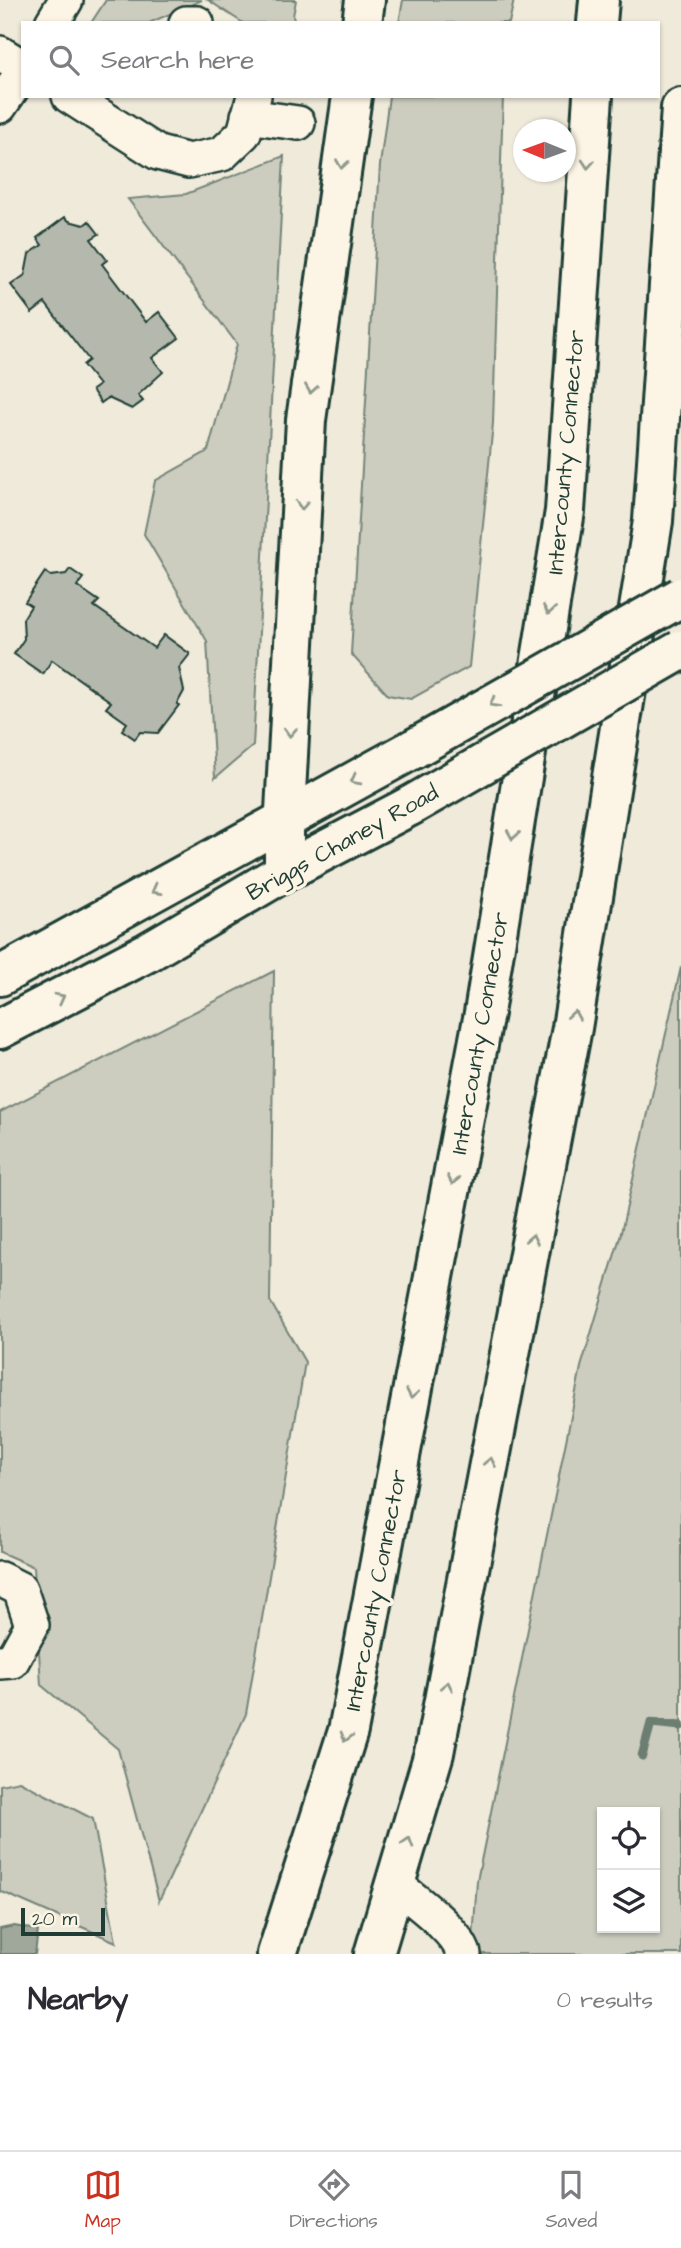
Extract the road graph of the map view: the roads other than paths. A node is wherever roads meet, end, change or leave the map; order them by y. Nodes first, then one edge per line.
1 (66, 0) edge
2 (365, 0) edge
3 (599, 0) edge
4 (53, 21) edge
5 (362, 21) edge
6 (597, 21) edge
7 (0, 53) edge
8 (21, 68) edge
9 (21, 72) edge
10 (352, 98) edge
11 (593, 98) edge
12 (88, 101) edge
13 (0, 106) edge
14 (251, 106) edge
15 (681, 108) edge
16 (298, 123) dead end
17 (681, 597) edge
18 (681, 650) edge
19 (285, 818) junction
20 (284, 872) junction
21 (0, 976) edge
22 (0, 1029) edge
23 (0, 1579) edge
24 (0, 1662) edge
25 (395, 1884) junction
26 (277, 1954) edge
27 (374, 1954) edge
28 (464, 1954) edge

1 - 4 street
2 - 5 main road
3 - 6 main road
7 - 8 street
9 - 13 street
10 -> 19 main road
11 -> 26 main road, Intercounty Connector
12 - 14 street
14 - 16 street
25 -> 15 main road
17 -> 19 main road, Briggs Chaney Road, bridge
18 - 20 main road, Briggs Chaney Road, bridge
19 - 20 main road
19 -> 21 main road, Briggs Chaney Road
22 -> 20 main road, Briggs Chaney Road
23 - 24 street
25 - 27 main road
25 - 28 street

